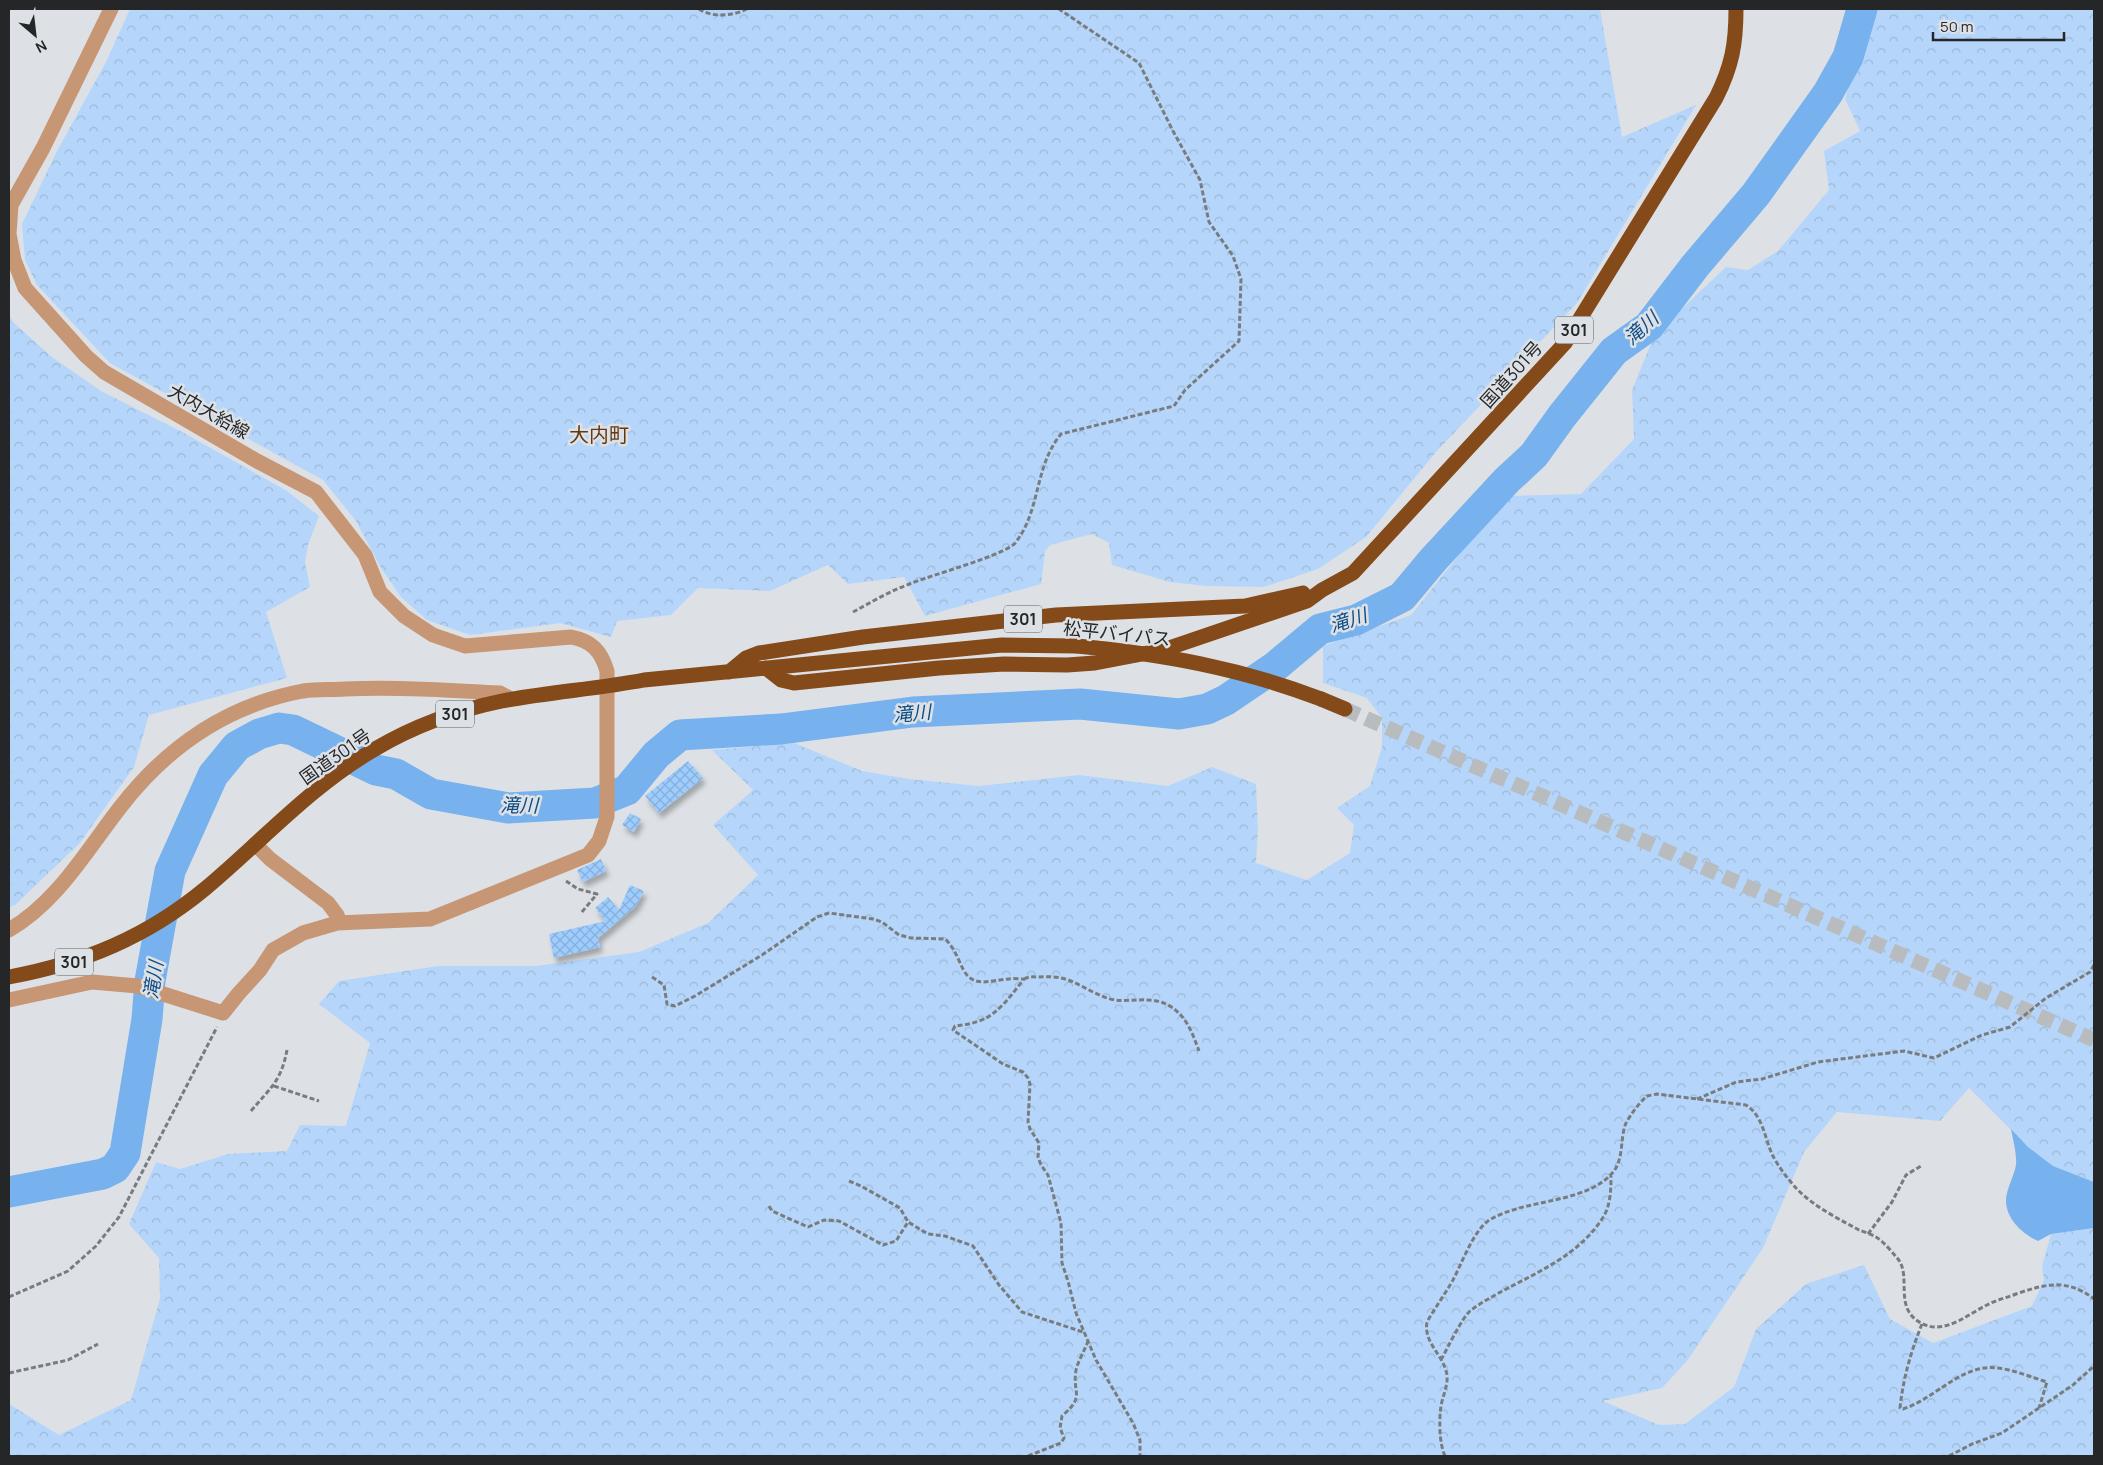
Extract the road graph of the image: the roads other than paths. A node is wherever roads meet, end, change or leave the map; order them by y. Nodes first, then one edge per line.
1 (111, 9) edge
2 (1736, 9) edge
3 (1322, 590) junction
4 (766, 668) junction
5 (729, 672) junction
6 (607, 687) junction
7 (511, 700) junction
8 (1345, 709) tunnel mouth
9 (255, 844) junction
10 (340, 923) junction
11 (9, 930) edge
12 (9, 978) edge
13 (9, 1000) edge

1 - 6 street, 大内大給線
2 - 3 highway, 国道301号 / 301
3 - 4 highway, 301
3 - 5 highway, 301
4 - 5 highway, 松平バイパス / 301
4 - 8 highway, 松平バイパス / 301, bridge
5 - 6 highway, 国道301号 / 301
6 - 7 highway, 国道301号 / 301
6 - 10 street, 大内大給線
7 - 9 highway, 国道301号 / 301
7 - 11 street
9 - 10 street
9 - 12 highway, 国道301号 / 301
10 - 13 street, 大内大給線

